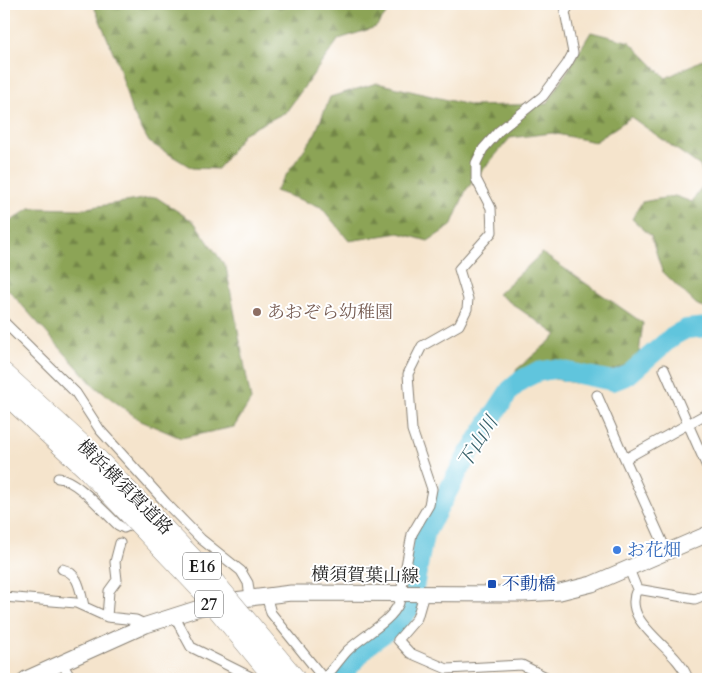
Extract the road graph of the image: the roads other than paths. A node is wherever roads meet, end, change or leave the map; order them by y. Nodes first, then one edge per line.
1 (570, 4) edge
2 (4, 322) edge
3 (664, 368) dead end
4 (4, 372) edge
5 (4, 394) edge
6 (597, 396) dead end
7 (708, 413) edge
8 (688, 424) junction
9 (625, 459) junction
10 (92, 465) junction
11 (708, 469) edge
12 (58, 478) dead end
13 (166, 502) junction
14 (708, 534) edge
15 (120, 544) dead end
16 (667, 552) junction
17 (62, 569) dead end
18 (629, 569) junction
19 (637, 589) junction
20 (708, 591) edge
21 (413, 594) junction
22 (266, 595) junction
23 (4, 597) edge
24 (250, 597) junction
25 (84, 606) junction
26 (173, 614) junction
27 (106, 617) junction
28 (146, 625) junction
29 (62, 663) junction
30 (26, 679) edge
31 (72, 679) edge
32 (255, 679) edge
33 (274, 679) edge
34 (298, 679) edge
35 (324, 679) edge
36 (550, 679) edge
37 (688, 679) edge

1 - 21 street
2 - 13 street
3 - 8 street
4 - 10 highway, 横浜横須賀道路 / E16
5 - 10 highway, 横浜横須賀道路 / E16
6 - 9 street
7 - 8 street
8 - 9 street
8 - 11 street
9 - 16 street
10 - 33 highway, 横浜横須賀道路 / E16, bridge
10 - 34 highway, 横浜横須賀道路 / E16, bridge
12 - 13 street
13 - 24 street
14 - 16 main road, 横須賀葉山線 / 27
15 - 27 street
16 - 18 main road, 横須賀葉山線 / 27
17 - 25 street
18 - 19 street
18 - 21 main road, 横須賀葉山線 / 27
19 - 20 street
19 - 37 street
21 - 22 main road, 横須賀葉山線 / 27
21 - 35 street
21 - 36 street
22 - 24 main road, 横須賀葉山線 / 27
22 - 35 street
23 - 25 street
24 - 26 main road, 横須賀葉山線 / 27
25 - 27 street
26 - 28 main road, 横須賀葉山線 / 27
26 - 32 street
27 - 28 street
28 - 29 main road, 横須賀葉山線 / 27
29 - 30 main road, 横須賀葉山線 / 27
29 - 31 street

